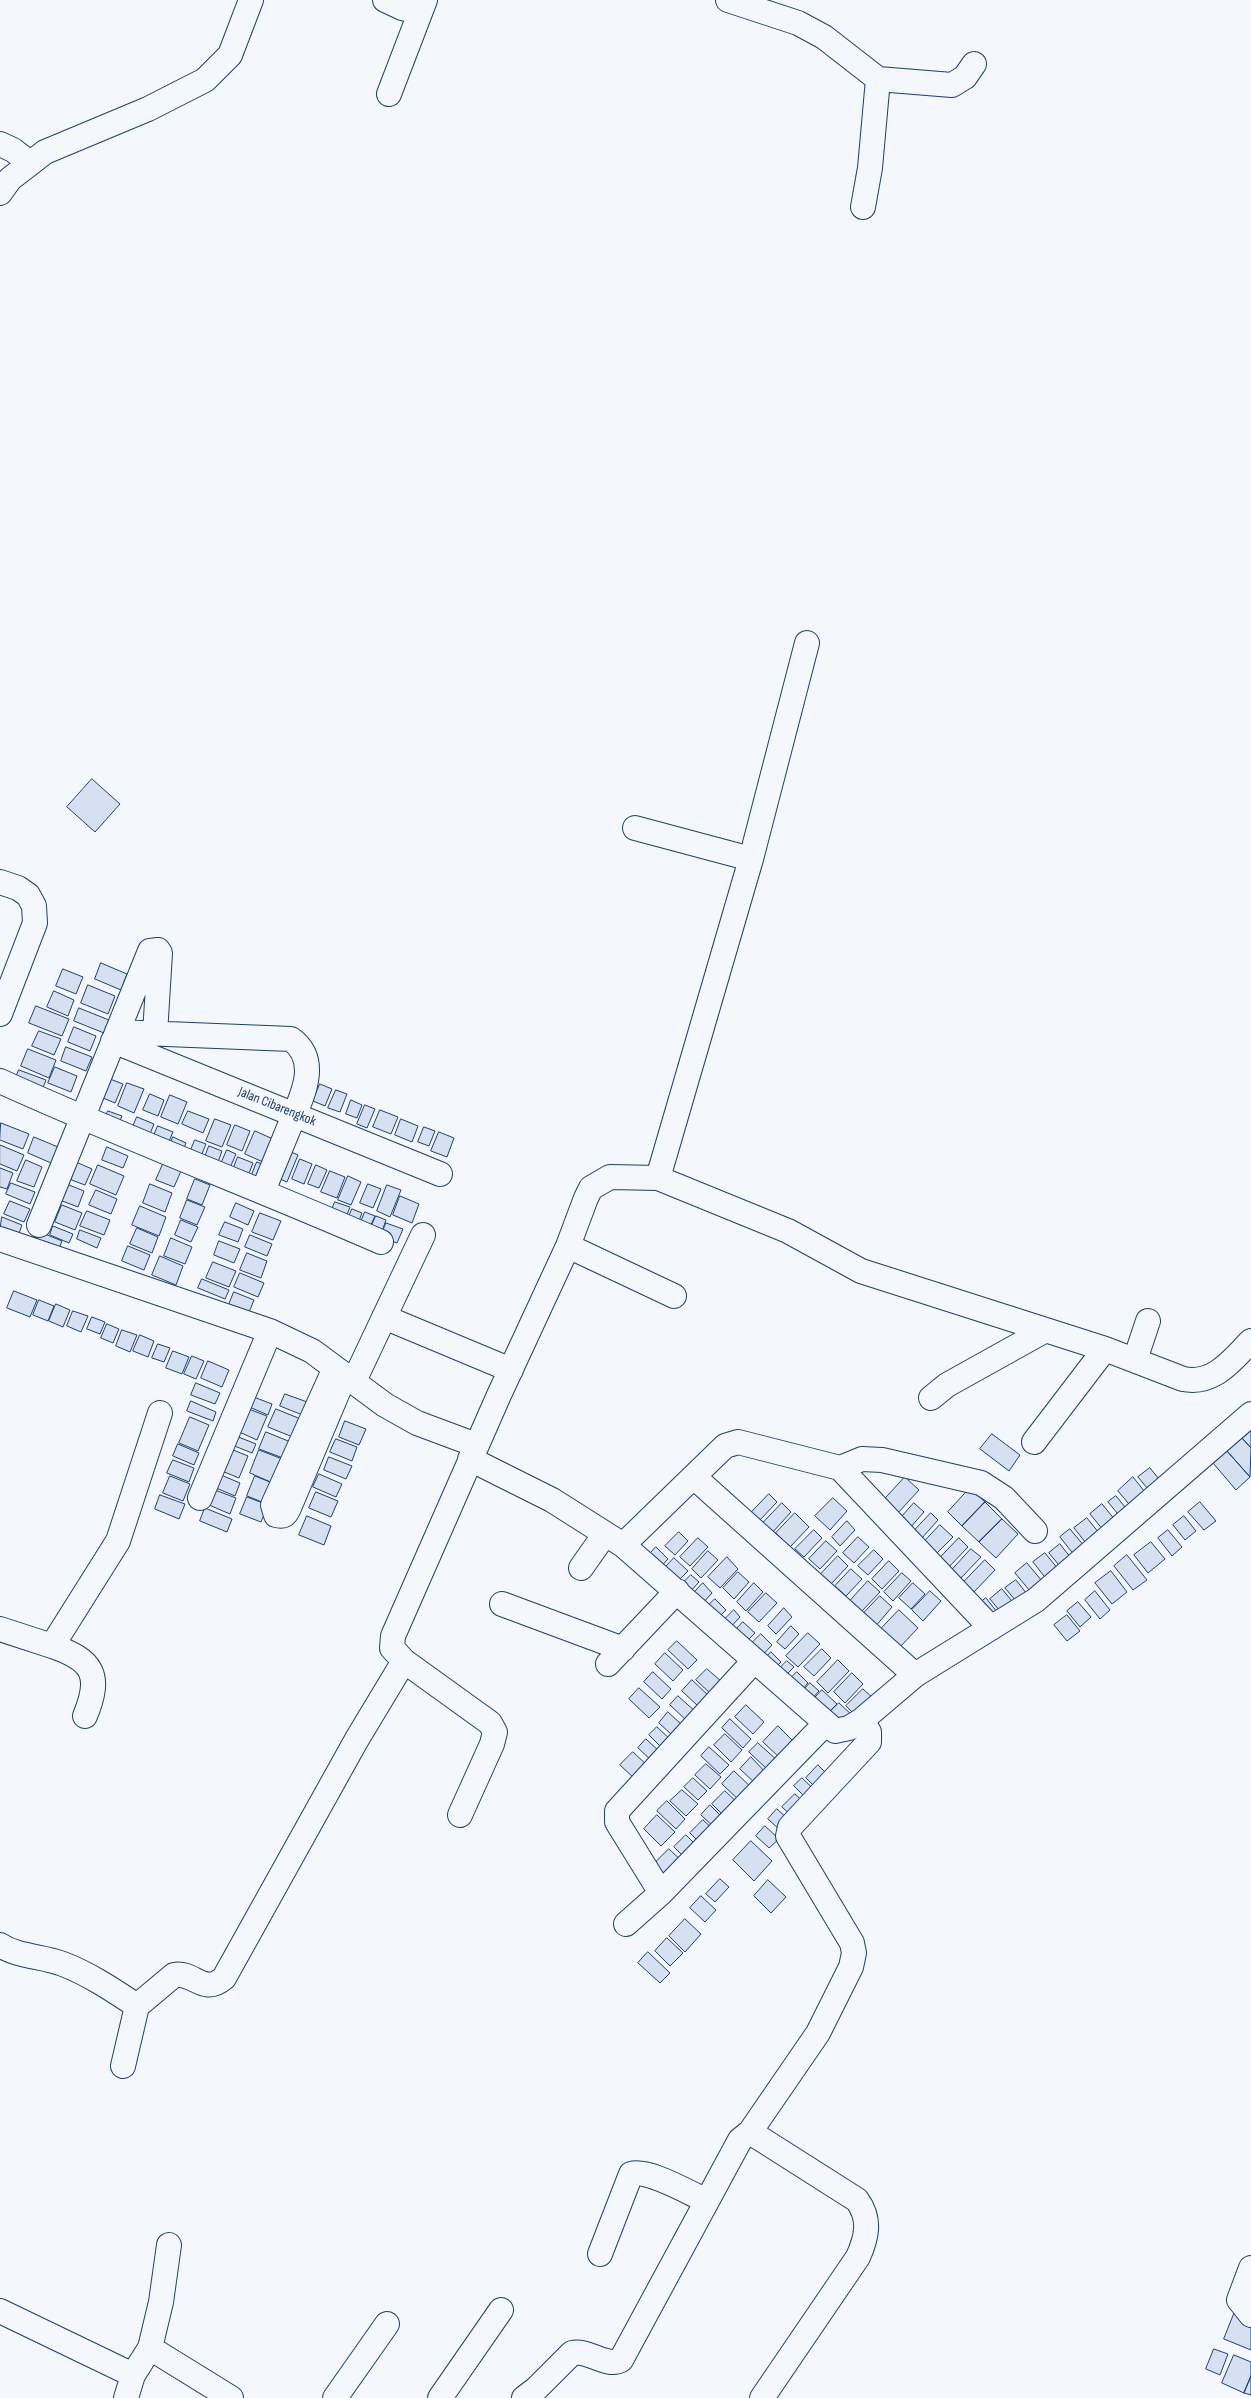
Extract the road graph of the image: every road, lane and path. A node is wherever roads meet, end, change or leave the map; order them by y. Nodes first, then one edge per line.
1 (251, 0) edge
2 (385, 0) edge
3 (728, 0) edge
4 (423, 6) edge
5 (974, 64) dead end
6 (878, 79) junction
7 (389, 94) dead end
8 (0, 144) edge
9 (30, 163) junction
10 (0, 193) edge
11 (863, 207) dead end
12 (807, 643) dead end
13 (636, 828) dead end
14 (751, 859) junction
15 (0, 882) edge
16 (0, 1014) edge
17 (156, 1034) junction
18 (115, 1037) junction
19 (0, 1081) edge
20 (294, 1114) junction
21 (82, 1118) junction
22 (440, 1174) dead end
23 (658, 1178) junction
24 (263, 1191) junction
25 (39, 1225) dead end
26 (424, 1235) dead end
27 (0, 1239) edge
28 (381, 1242) dead end
29 (568, 1246) junction
30 (674, 1296) dead end
31 (384, 1317) junction
32 (1148, 1321) dead end
33 (1044, 1331) junction
34 (270, 1332) junction
35 (1251, 1341) edge
36 (1105, 1349) junction
37 (1134, 1360) junction
38 (511, 1370) junction
39 (344, 1375) junction
40 (931, 1398) dead end
41 (160, 1413) dead end
42 (1251, 1414) edge
43 (1034, 1442) dead end
44 (473, 1452) junction
45 (840, 1468) junction
46 (694, 1477) junction
47 (200, 1498) dead end
48 (1035, 1531) dead end
49 (614, 1539) junction
50 (581, 1568) dead end
51 (678, 1591) junction
52 (502, 1604) dead end
53 (991, 1628) junction
54 (0, 1629) edge
55 (52, 1646) junction
56 (404, 1661) junction
57 (754, 1661) junction
58 (915, 1675) junction
59 (85, 1716) dead end
60 (862, 1720) junction
61 (825, 1724) junction
62 (460, 1815) dead end
63 (661, 1893) junction
64 (626, 1924) dead end
65 (0, 1945) edge
66 (137, 2006) junction
67 (123, 2066) dead end
68 (750, 2132) junction
69 (707, 2201) junction
70 (169, 2245) dead end
71 (600, 2254) dead end
72 (1251, 2268) edge
73 (501, 2310) dead end
74 (0, 2311) edge
75 (1250, 2314) edge
76 (387, 2324) dead end
77 (150, 2348) junction
78 (133, 2374) junction
79 (126, 2398) edge
80 (231, 2398) edge
81 (334, 2398) edge
82 (440, 2398) edge
83 (524, 2398) edge
84 (762, 2398) edge

1 - 9 street
2 - 4 street
3 - 6 street
4 - 7 street
5 - 6 street
6 - 11 street
8 - 9 street
9 - 10 street
12 - 14 street
13 - 14 street
14 - 23 street
15 - 16 street
17 - 18 street
17 - 18 street
17 - 20 street
18 - 20 street, Jalan Cibarengkok
18 - 21 street
19 - 21 street
20 - 22 street, Jalan Cibarengkok
20 - 24 street
21 - 24 street
21 - 25 street
23 - 29 street
23 - 33 street
24 - 28 street
26 - 31 street
27 - 34 street
29 - 30 street
29 - 38 street
31 - 38 street
31 - 39 street
32 - 37 street
33 - 36 street
33 - 40 street
34 - 39 street
34 - 47 street
35 - 37 street
36 - 37 street
36 - 43 street
38 - 44 street
39 - 39 street
39 - 44 street
41 - 55 street
42 - 53 street
44 - 49 street
44 - 56 street
45 - 46 street
45 - 48 street
45 - 53 street
46 - 49 street
46 - 58 street
49 - 50 street
49 - 51 street
51 - 52 street
51 - 57 street
53 - 58 street
54 - 55 street
55 - 59 street
56 - 62 street
56 - 66 street
57 - 61 street
57 - 63 street
58 - 60 street
60 - 61 street
60 - 68 street
61 - 63 street
63 - 64 street
65 - 66 street
66 - 67 street
68 - 69 street
68 - 84 street
69 - 71 street
69 - 83 street
70 - 77 street
72 - 75 street
73 - 82 street
74 - 78 street
76 - 81 street
77 - 78 street
77 - 80 street
78 - 79 street

